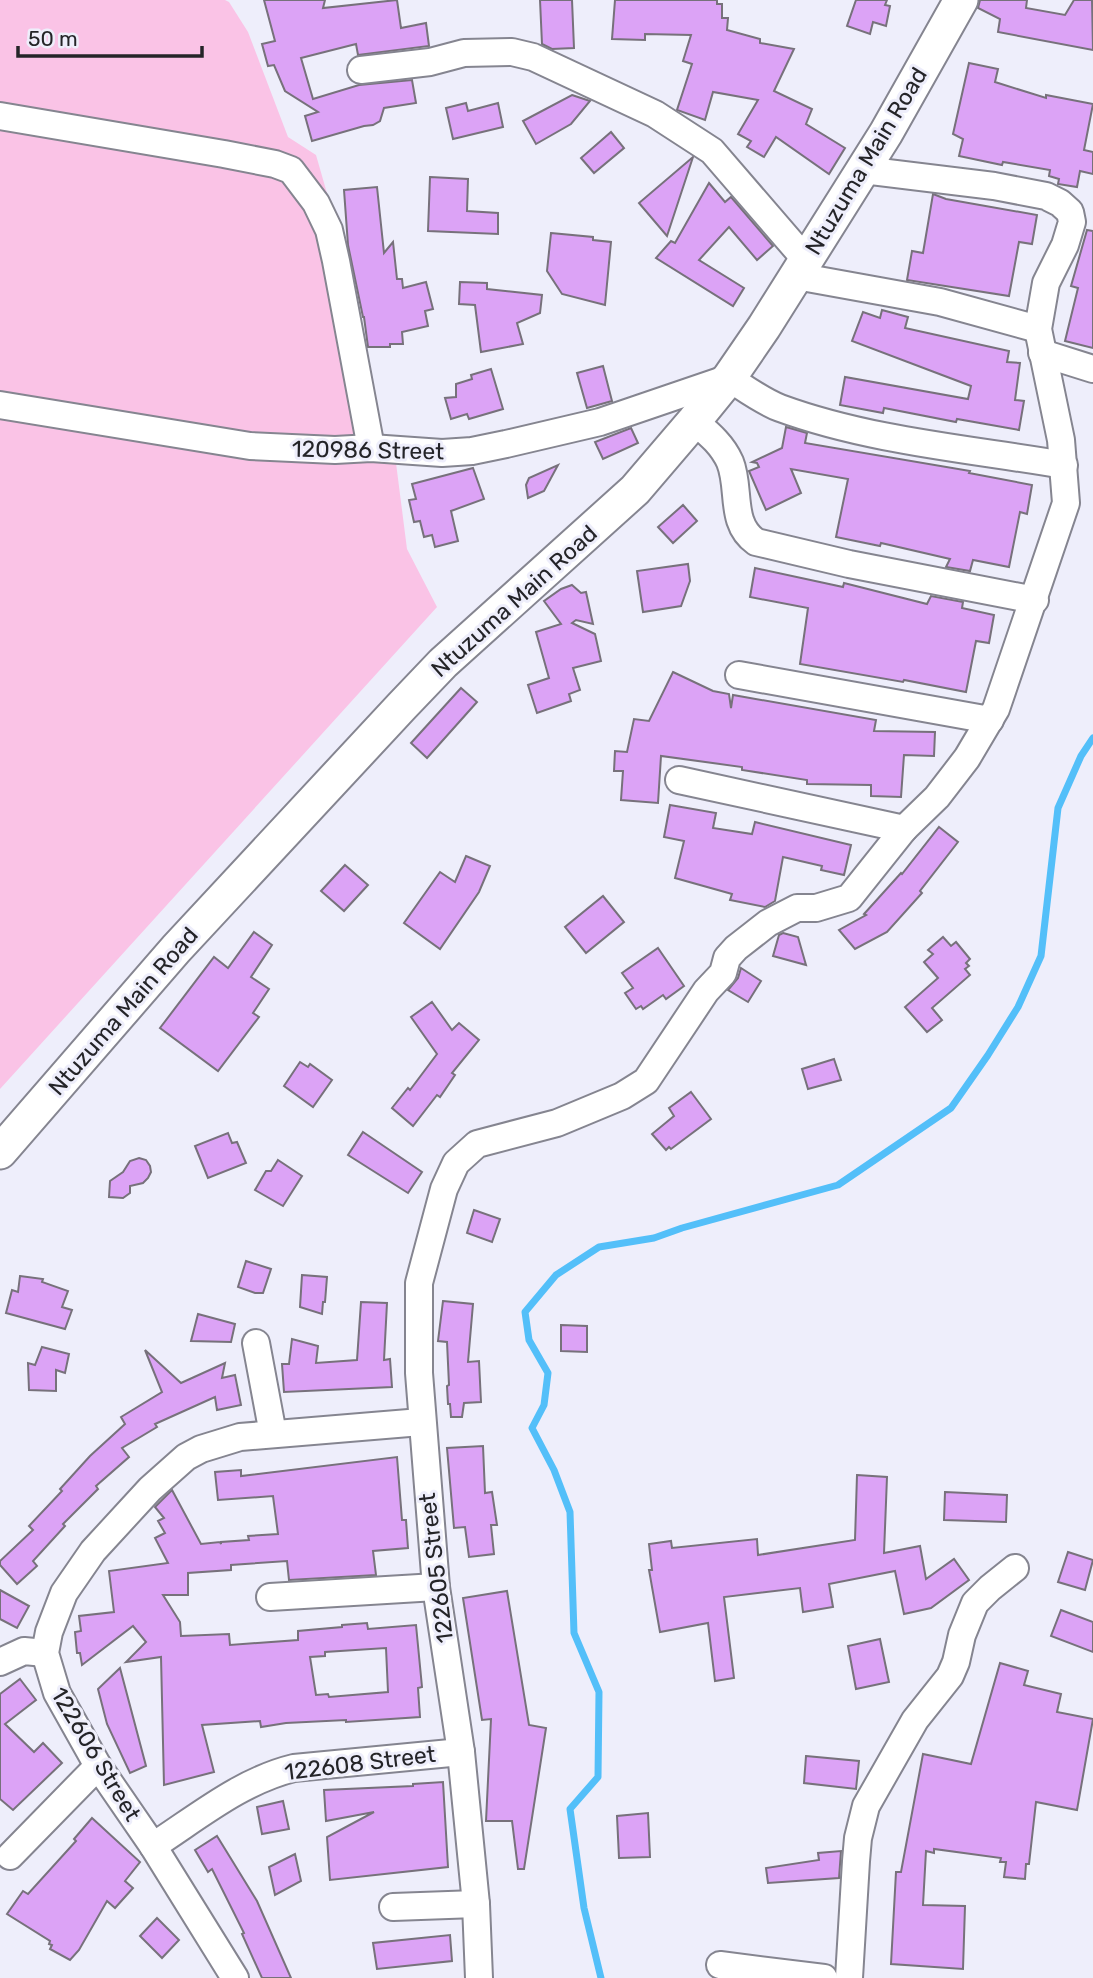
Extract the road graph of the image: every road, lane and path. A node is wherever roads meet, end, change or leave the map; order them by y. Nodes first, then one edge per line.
1 (961, 0) edge
2 (361, 70) dead end
3 (0, 116) edge
4 (863, 170) junction
5 (801, 268) junction
6 (1040, 341) junction
7 (1093, 369) edge
8 (729, 378) junction
9 (0, 405) edge
10 (694, 421) junction
11 (371, 448) junction
12 (1064, 465) junction
13 (1035, 600) junction
14 (739, 675) dead end
15 (990, 720) junction
16 (679, 780) dead end
17 (904, 829) junction
18 (0, 1152) edge
19 (256, 1343) dead end
20 (421, 1422) junction
21 (273, 1434) junction
22 (1015, 1568) dead end
23 (436, 1587) junction
24 (270, 1597) dead end
25 (45, 1653) junction
26 (0, 1662) edge
27 (461, 1752) junction
28 (98, 1766) junction
29 (153, 1846) junction
30 (10, 1856) dead end
31 (476, 1904) junction
32 (393, 1907) dead end
33 (720, 1965) dead end
34 (235, 1978) edge
35 (480, 1978) edge
36 (824, 1978) edge
37 (849, 1978) edge

1 - 4 main road, Ntuzuma Main Road
2 - 5 street
3 - 11 street
4 - 5 main road, Ntuzuma Main Road
4 - 6 street
5 - 6 street
5 - 8 main road, Ntuzuma Main Road
6 - 7 street
6 - 12 street
8 - 10 main road, Ntuzuma Main Road
8 - 11 street, 120986 Street
8 - 12 street
9 - 11 street, 120986 Street
10 - 13 street
10 - 18 main road, Ntuzuma Main Road
12 - 13 street
13 - 15 street
14 - 15 street
15 - 17 street
16 - 17 street
17 - 20 street, 122605 Street
19 - 21 street
20 - 21 street
20 - 23 street, 122605 Street
21 - 25 street
22 - 37 street
23 - 24 street
23 - 27 street, 122605 Street
25 - 26 street
25 - 28 street, 122606 Street
27 - 29 street, 122608 Street
27 - 31 street, 122605 Street
28 - 29 street, 122606 Street
28 - 30 street
29 - 34 street, 122606 Street
31 - 32 street
31 - 35 street, 122605 Street
33 - 36 street

